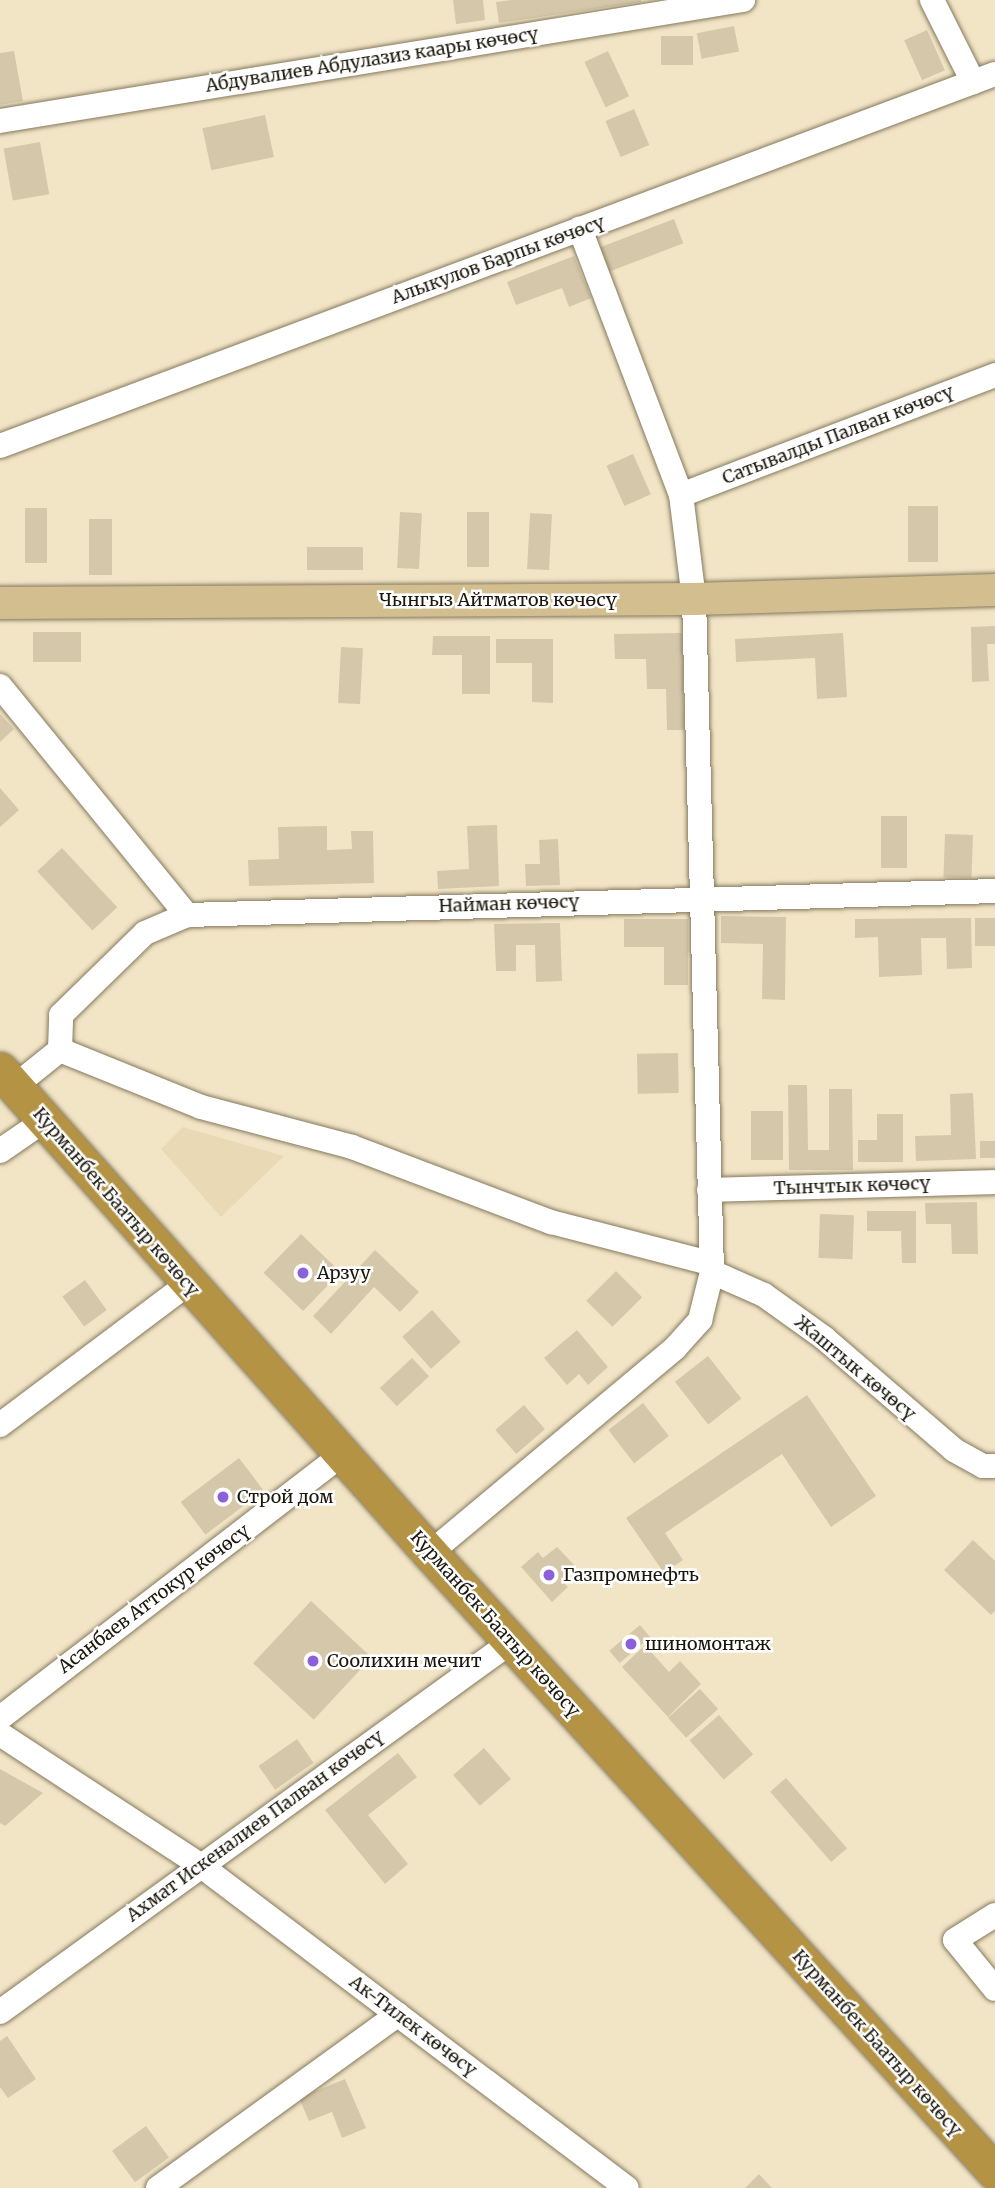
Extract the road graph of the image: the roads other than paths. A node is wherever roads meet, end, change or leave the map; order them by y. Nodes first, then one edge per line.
1 (743, 0) edge
2 (932, 0) edge
3 (984, 78) edge
4 (0, 121) edge
5 (580, 229) junction
6 (995, 375) edge
7 (0, 446) edge
8 (681, 495) junction
9 (995, 590) edge
10 (694, 599) junction
11 (0, 603) edge
12 (0, 687) edge
13 (995, 891) edge
14 (699, 898) junction
15 (187, 915) junction
16 (60, 1050) junction
17 (8, 1078) edge
18 (45, 1120) junction
19 (0, 1151) edge
20 (995, 1182) edge
21 (709, 1190) junction
22 (711, 1267) junction
23 (188, 1284) junction
24 (0, 1425) edge
25 (342, 1455) junction
26 (995, 1466) edge
27 (430, 1553) junction
28 (511, 1642) junction
29 (0, 1718) edge
30 (0, 1734) edge
31 (200, 1865) junction
32 (995, 1915) edge
33 (995, 1989) edge
34 (0, 2012) edge
35 (398, 2014) junction
36 (995, 2172) edge
37 (158, 2188) edge
38 (627, 2188) edge

1 - 4 street, Абдувалиев Абдулазиз каары көчөсү
2 - 3 street
3 - 5 street, Алыкулов Барпы көчөсү
5 - 7 street, Алыкулов Барпы көчөсү
5 - 8 street
6 - 8 street, Сатывалды Палван көчөсү
8 - 10 street
9 - 10 main road, Чынгыз Айтматов көчөсү
10 - 11 main road, Чынгыз Айтматов көчөсү
10 - 14 street
12 - 15 street
13 - 14 street, Найман көчөсү
14 - 15 street, Найман көчөсү
14 - 21 street
15 - 16 street, Найман көчөсү
16 - 17 street
16 - 22 street, Жаштык көчөсү
17 - 18 highway, Курманбек Баатыр көчөсү
18 - 19 street
18 - 23 highway, Курманбек Баатыр көчөсү
20 - 21 street, Тынчтык көчөсү
21 - 22 street
22 - 26 street, Жаштык көчөсү
22 - 27 street
23 - 24 street
23 - 25 highway, Курманбек Баатыр көчөсү
25 - 27 highway, Курманбек Баатыр көчөсү
25 - 29 street, Асанбаев Аттокур көчөсү
27 - 28 highway, Курманбек Баатыр көчөсү
28 - 31 street, Ахмат Искеналиев Палван көчөсү
28 - 36 highway, Курманбек Баатыр көчөсү
30 - 31 street, Ак-Тилек көчөсү
31 - 34 street, Ахмат Искеналиев Палван көчөсү
31 - 35 street, Ак-Тилек көчөсү
32 - 33 street
35 - 37 street
35 - 38 street, Ак-Тилек көчөсү

